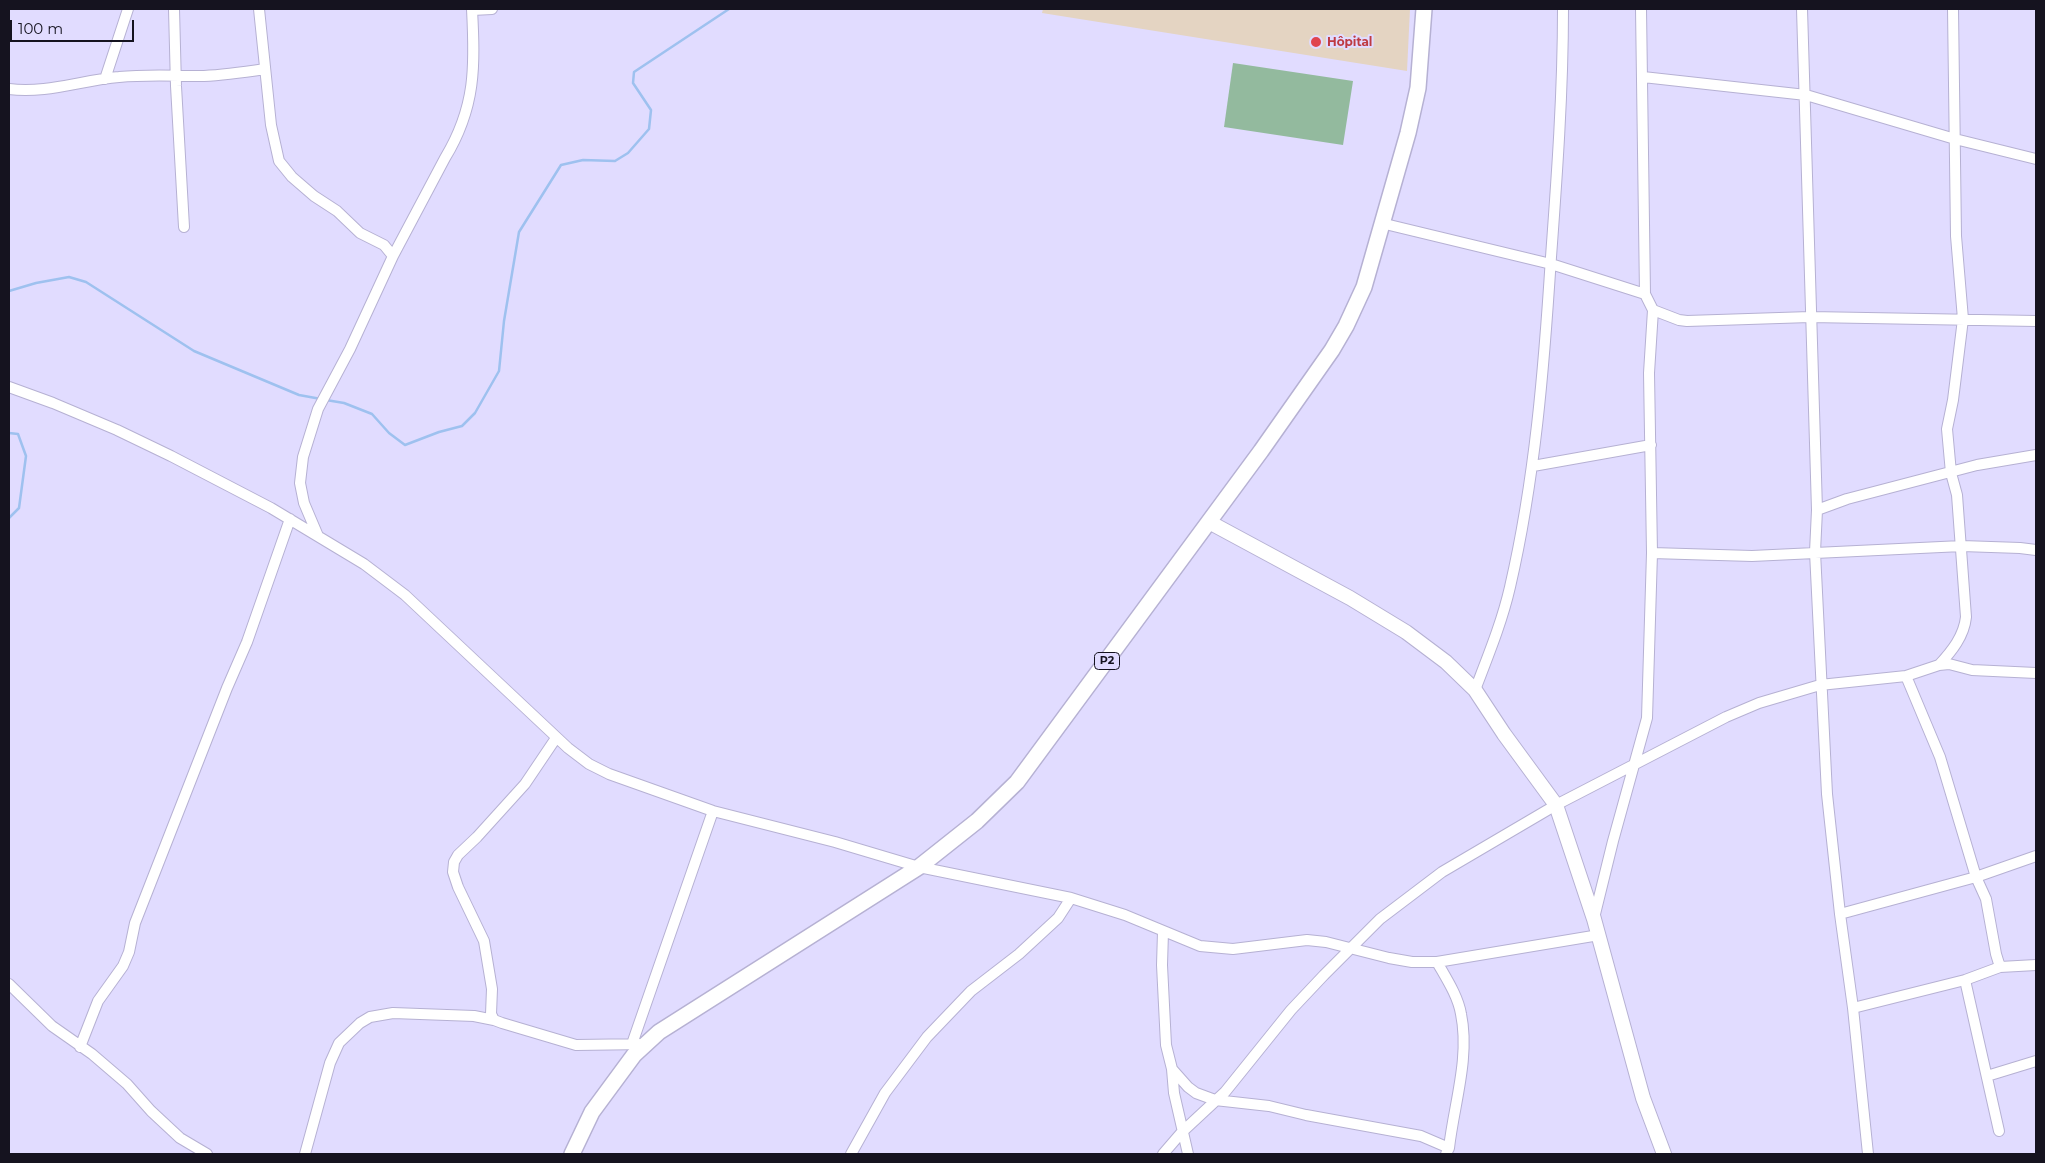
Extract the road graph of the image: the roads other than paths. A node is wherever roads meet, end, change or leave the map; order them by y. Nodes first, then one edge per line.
1 (128, 9) edge
2 (174, 9) edge
3 (259, 9) edge
4 (472, 9) edge
5 (492, 9) edge
6 (1424, 9) edge
7 (1563, 9) edge
8 (1641, 9) edge
9 (1802, 9) edge
10 (1953, 9) edge
11 (265, 68) junction
12 (176, 74) junction
13 (1643, 77) junction
14 (105, 79) junction
15 (9, 89) edge
16 (1806, 95) junction
17 (1955, 139) junction
18 (2036, 159) edge
19 (1381, 224) junction
20 (184, 227) dead end
21 (393, 256) junction
22 (1551, 264) junction
23 (1645, 294) junction
24 (1653, 310) junction
25 (1810, 317) junction
26 (1962, 318) junction
27 (2036, 321) edge
28 (9, 387) edge
29 (1651, 445) junction
30 (2036, 455) edge
31 (1533, 466) junction
32 (1952, 473) junction
33 (1817, 510) junction
34 (290, 519) junction
35 (1209, 522) junction
36 (318, 536) junction
37 (1962, 546) junction
38 (2036, 550) edge
39 (1815, 552) junction
40 (1652, 553) junction
41 (1939, 665) junction
42 (2036, 674) edge
43 (1906, 676) junction
44 (1820, 686) junction
45 (1475, 690) junction
46 (556, 738) junction
47 (1632, 765) junction
48 (1556, 805) junction
49 (713, 811) junction
50 (2036, 856) edge
51 (919, 867) junction
52 (1976, 876) junction
53 (1070, 898) junction
54 (1840, 914) junction
55 (1594, 919) junction
56 (1163, 932) junction
57 (1598, 935) junction
58 (1349, 949) junction
59 (1438, 962) junction
60 (2036, 964) edge
61 (2000, 967) junction
62 (1965, 980) junction
63 (9, 984) edge
64 (1853, 1008) junction
65 (494, 1020) junction
66 (639, 1044) junction
67 (80, 1047) junction
68 (2036, 1061) edge
69 (1172, 1069) junction
70 (1987, 1076) junction
71 (1215, 1100) junction
72 (1999, 1131) dead end
73 (1182, 1132) junction
74 (1448, 1151) edge
75 (207, 1154) edge
76 (305, 1154) edge
77 (572, 1154) edge
78 (851, 1154) edge
79 (1163, 1154) edge
80 (1188, 1154) edge
81 (1664, 1154) edge
82 (1868, 1154) edge

1 - 14 street
2 - 12 street
3 - 11 street
4 - 5 street
4 - 21 street
6 - 19 main road, P2
7 - 22 street
8 - 13 street
9 - 16 street
10 - 17 street
11 - 12 street
11 - 21 street
12 - 14 street
12 - 20 street
13 - 16 street
13 - 23 street
14 - 15 street
16 - 17 street
16 - 25 street
17 - 18 street
17 - 26 street
19 - 22 street
19 - 35 main road, P2
21 - 36 street
22 - 23 street
22 - 31 street
23 - 24 street
24 - 25 street
24 - 29 street
25 - 26 street
25 - 33 street
26 - 27 street
26 - 32 street
28 - 34 street
29 - 31 street
29 - 40 street
30 - 32 street
31 - 45 street
32 - 33 street
32 - 37 street
33 - 39 street
34 - 36 street
34 - 67 street
35 - 45 main road
35 - 51 main road, P2
36 - 46 street
37 - 38 street
37 - 39 street
37 - 41 street
39 - 40 street
39 - 44 street
40 - 47 street
41 - 42 street
41 - 43 street
43 - 44 street
43 - 52 street
44 - 47 street
44 - 54 street
45 - 48 main road
46 - 49 street
46 - 65 street
47 - 48 street
47 - 55 street
48 - 55 main road
48 - 58 street
49 - 51 street
49 - 66 street
50 - 52 street
51 - 53 street
51 - 66 main road, P2
52 - 54 street
52 - 61 street
53 - 56 street
53 - 78 street
54 - 64 street
55 - 57 main road
56 - 58 street
56 - 69 street
57 - 59 street
57 - 81 main road
58 - 59 street
58 - 71 street
59 - 74 street
60 - 61 street
61 - 62 street
62 - 64 street
62 - 70 street
63 - 67 street
64 - 82 street
65 - 66 street
65 - 76 street
66 - 77 main road, P2
67 - 75 street
68 - 70 street
69 - 71 street
69 - 73 street
70 - 72 street
71 - 73 street
71 - 74 street
73 - 79 street
73 - 80 street

